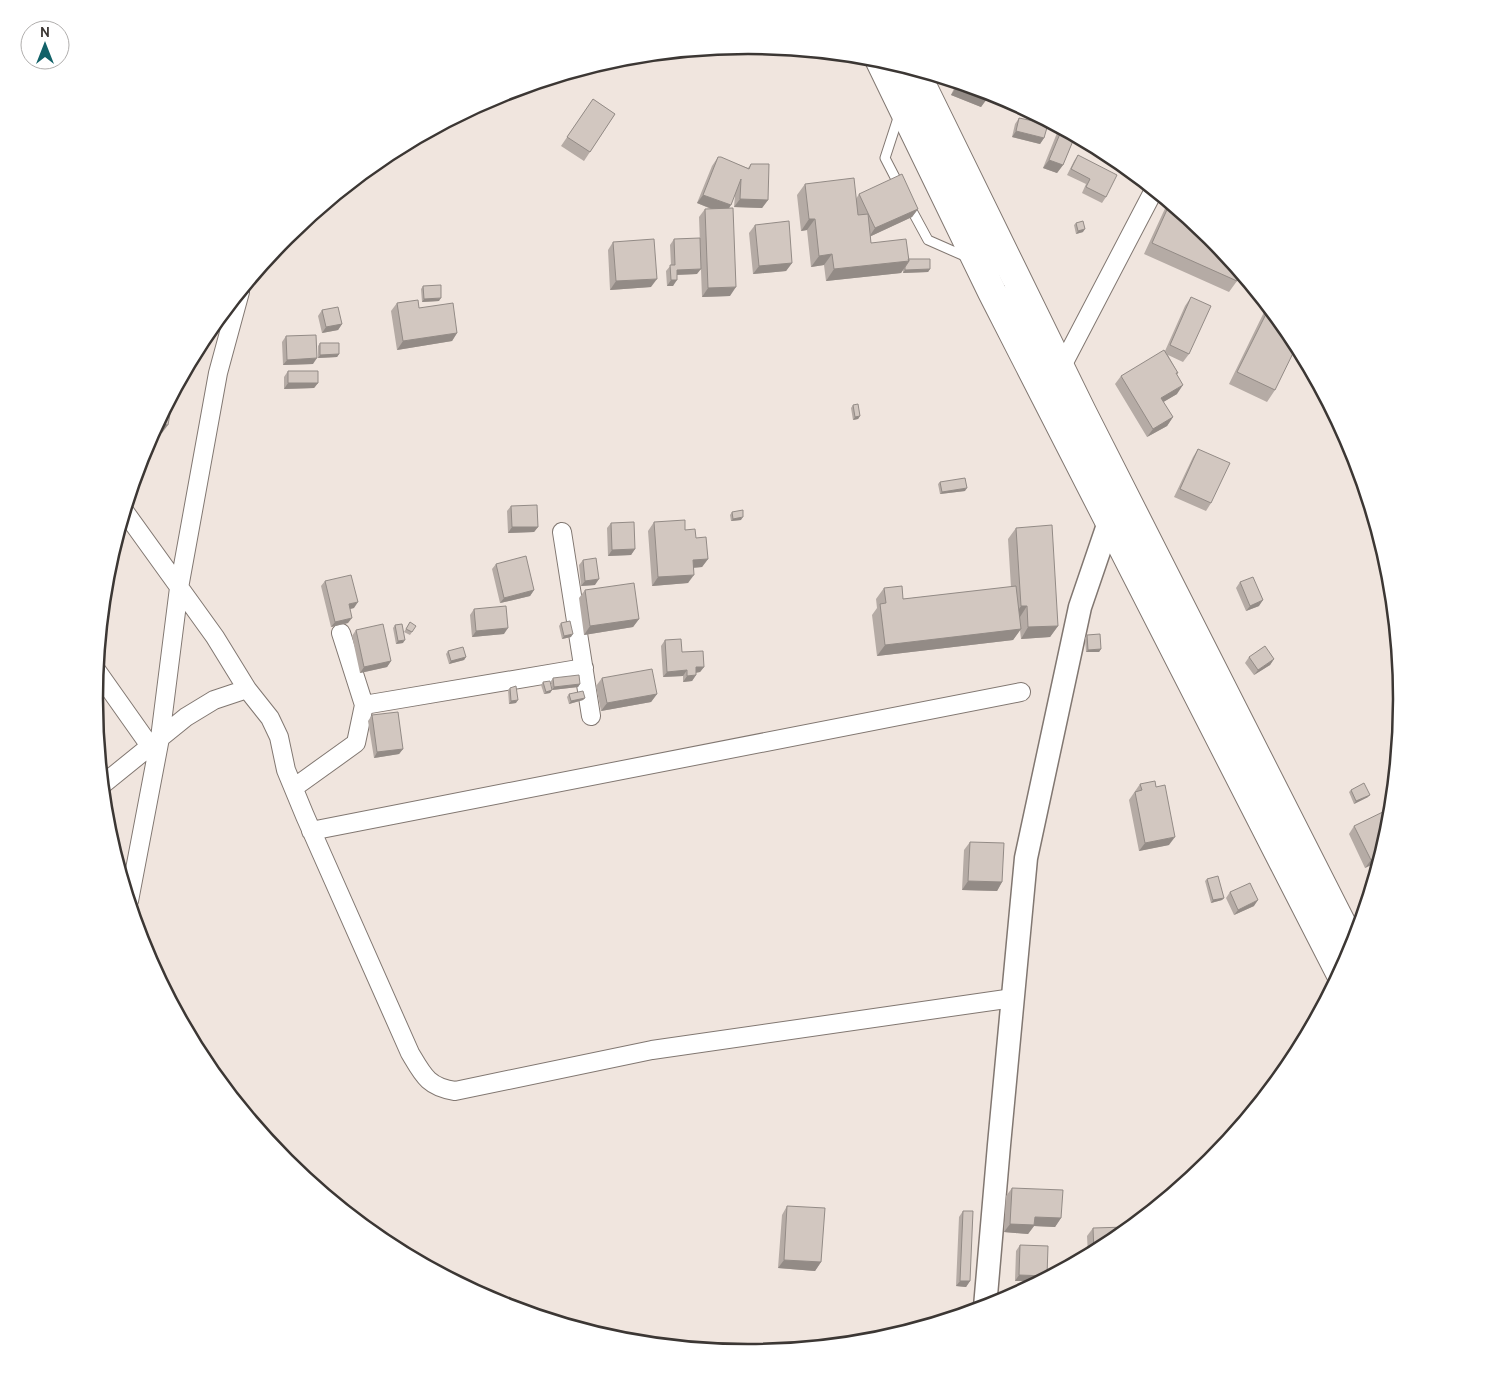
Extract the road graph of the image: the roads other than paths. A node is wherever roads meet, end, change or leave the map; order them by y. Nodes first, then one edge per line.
1 (884, 68) edge
2 (918, 77) edge
3 (902, 105) junction
4 (1151, 196) edge
5 (977, 262) junction
6 (228, 317) edge
7 (1061, 368) junction
8 (1120, 514) junction
9 (129, 519) edge
10 (562, 532) dead end
11 (179, 588) junction
12 (341, 633) dead end
13 (584, 668) junction
14 (103, 679) edge
15 (247, 689) junction
16 (1021, 692) dead end
17 (364, 705) junction
18 (592, 716) dead end
19 (155, 742) junction
20 (108, 780) edge
21 (299, 784) dead end
22 (311, 831) junction
23 (131, 887) edge
24 (1348, 936) edge
25 (1336, 964) edge
26 (1013, 998) junction
27 (986, 1298) edge

1 - 3 highway
2 - 7 highway
3 - 5 highway
3 - 5 lane
4 - 7 street
5 - 8 highway
6 - 11 street
7 - 8 highway
8 - 24 highway
8 - 25 highway
8 - 26 street
9 - 11 street
10 - 13 street
11 - 15 street
11 - 19 street
12 - 17 street
13 - 17 street
13 - 18 street
14 - 19 street
15 - 19 street
15 - 22 street
16 - 22 street
17 - 21 street
19 - 20 street
19 - 23 street
22 - 26 street
26 - 27 street

